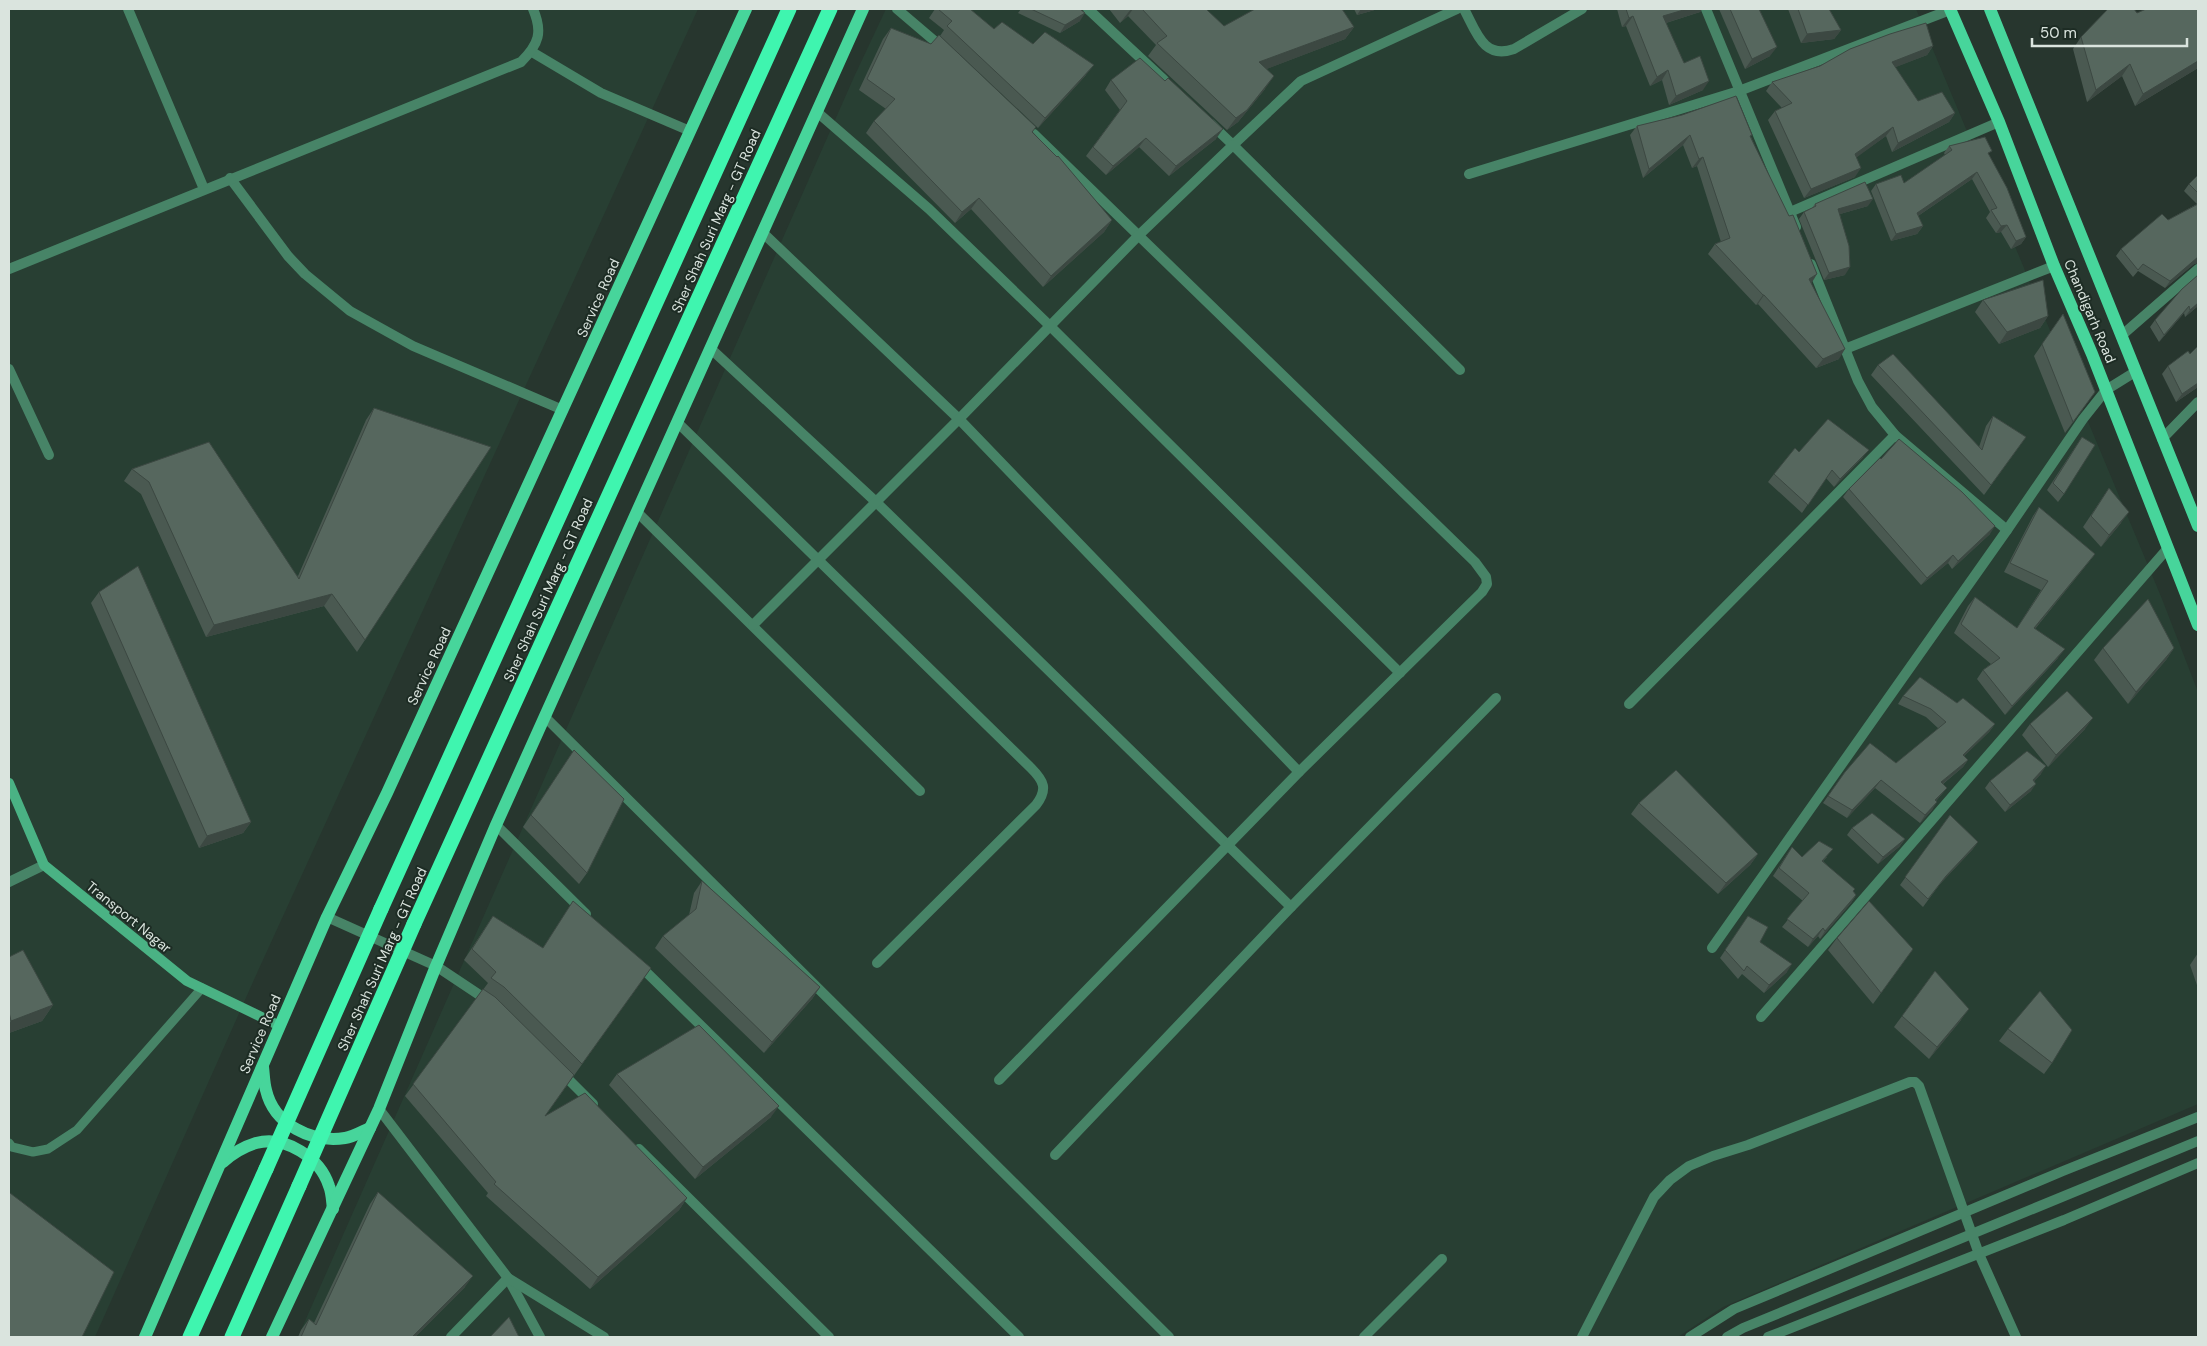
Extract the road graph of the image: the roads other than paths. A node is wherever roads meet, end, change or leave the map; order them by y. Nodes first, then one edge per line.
1 (128, 9) edge
2 (533, 9) edge
3 (746, 9) edge
4 (789, 9) edge
5 (830, 9) edge
6 (863, 9) edge
7 (897, 9) edge
8 (1088, 9) edge
9 (1457, 9) edge
10 (1464, 9) edge
11 (1582, 9) edge
12 (1706, 9) edge
13 (1950, 9) edge
14 (1990, 9) edge
15 (532, 52) junction
16 (953, 57) edge
17 (1175, 91) edge
18 (1739, 91) junction
19 (817, 112) junction
20 (1204, 118) edge
21 (1999, 122) junction
22 (1024, 125) edge
23 (690, 131) junction
24 (1233, 145) junction
25 (1469, 174) dead end
26 (230, 178) junction
27 (204, 189) junction
28 (1790, 212) junction
29 (762, 232) junction
30 (1139, 235) junction
31 (1801, 238) edge
32 (1808, 256) edge
33 (2054, 266) junction
34 (9, 269) edge
35 (2198, 269) edge
36 (1049, 325) junction
37 (2121, 336) junction
38 (710, 348) junction
39 (1845, 349) junction
40 (9, 369) edge
41 (1460, 370) dead end
42 (2135, 372) junction
43 (2106, 390) junction
44 (2198, 402) edge
45 (563, 410) junction
46 (959, 419) junction
47 (677, 422) junction
48 (1895, 435) junction
49 (2162, 439) junction
50 (49, 455) dead end
51 (876, 502) junction
52 (637, 512) junction
53 (2198, 526) edge
54 (2007, 530) junction
55 (2168, 548) junction
56 (818, 558) junction
57 (753, 625) junction
58 (2198, 625) edge
59 (1400, 673) junction
60 (1496, 698) dead end
61 (1629, 704) dead end
62 (545, 717) junction
63 (1299, 772) junction
64 (9, 783) edge
65 (920, 791) dead end
66 (496, 825) junction
67 (1228, 847) junction
68 (44, 865) junction
69 (9, 882) edge
70 (1291, 907) junction
71 (327, 916) junction
72 (595, 922) edge
73 (1712, 948) dead end
74 (630, 956) edge
75 (877, 963) dead end
76 (436, 966) junction
77 (202, 988) junction
78 (498, 1010) edge
79 (1761, 1017) dead end
80 (280, 1026) junction
81 (263, 1066) junction
82 (555, 1066) edge
83 (999, 1080) dead end
84 (379, 1109) junction
85 (604, 1114) edge
86 (2198, 1117) edge
87 (370, 1128) junction
88 (2198, 1141) edge
89 (632, 1142) edge
90 (9, 1143) edge
91 (1055, 1155) dead end
92 (2198, 1163) edge
93 (219, 1166) junction
94 (333, 1209) junction
95 (1965, 1213) junction
96 (1972, 1233) junction
97 (1979, 1254) junction
98 (1442, 1259) dead end
99 (508, 1278) junction
100 (145, 1337) edge
101 (190, 1337) edge
102 (232, 1337) edge
103 (272, 1337) edge
104 (451, 1337) edge
105 (540, 1337) edge
106 (604, 1337) edge
107 (829, 1337) edge
108 (1019, 1337) edge
109 (1168, 1337) edge
110 (1364, 1337) edge
111 (1582, 1337) edge
112 (1690, 1337) edge
113 (1727, 1337) edge
114 (1768, 1337) edge
115 (2016, 1337) edge

1 - 27 street
2 - 15 street
3 - 23 main road, Service Road
4 - 101 highway, Sher Shah Suri Marg - GT Road, bridge
5 - 102 highway, Sher Shah Suri Marg - GT Road, bridge
6 - 19 main road
7 - 16 street
8 - 17 street
9 - 24 street
10 - 11 street
12 - 18 street
13 - 18 street
13 - 21 main road, Chandigarh Road
14 - 37 main road, Chandigarh Road
15 - 23 street
15 - 26 street
18 - 25 street
18 - 28 street
19 - 29 main road
19 - 36 street
20 - 24 street
21 - 28 street
21 - 33 main road, Chandigarh Road
22 - 30 street
23 - 45 main road, Service Road
24 - 30 street
24 - 41 street
26 - 27 street
26 - 45 street
27 - 34 street
28 - 31 street
29 - 38 main road
29 - 46 street
30 - 36 street
30 - 59 street
32 - 39 street
33 - 39 street
33 - 43 main road, Chandigarh Road
35 - 37 street
36 - 46 street
36 - 59 street
37 - 42 main road, Chandigarh Road
38 - 47 main road
38 - 51 street
39 - 48 street
40 - 50 street
42 - 43 street
42 - 49 main road, Chandigarh Road
43 - 54 street
43 - 55 main road, Chandigarh Road
44 - 49 street
45 - 71 main road, Service Road
46 - 51 street
46 - 63 street
47 - 52 main road
47 - 56 street
48 - 54 street
48 - 61 street
49 - 53 main road, Chandigarh Road
51 - 56 street
51 - 67 street
52 - 57 street
52 - 62 main road
54 - 73 street
55 - 58 main road, Chandigarh Road
55 - 79 street
56 - 57 street
56 - 75 street
57 - 65 street
59 - 63 street
60 - 70 street
62 - 66 main road
62 - 109 street
63 - 67 street
64 - 68 street, Transport Nagar
66 - 72 street
66 - 76 main road
67 - 70 street
67 - 83 street
68 - 69 street
68 - 77 street, Transport Nagar
70 - 91 street
71 - 76 street
71 - 80 main road, Service Road
74 - 108 street
76 - 78 street
76 - 84 main road
77 - 80 street, Transport Nagar
77 - 90 lane
80 - 81 main road, Service Road
81 - 87 main road
81 - 93 main road, Service Road
82 - 85 street
84 - 87 main road
84 - 99 street
86 - 95 street
87 - 94 main road
88 - 96 street
89 - 107 street
92 - 97 street
93 - 94 main road
93 - 100 main road, Service Road
94 - 103 main road
95 - 96 street
95 - 111 street
95 - 112 street
96 - 97 street
96 - 113 street
97 - 114 street
97 - 115 street
98 - 110 street
99 - 104 street
99 - 105 street
99 - 106 street

